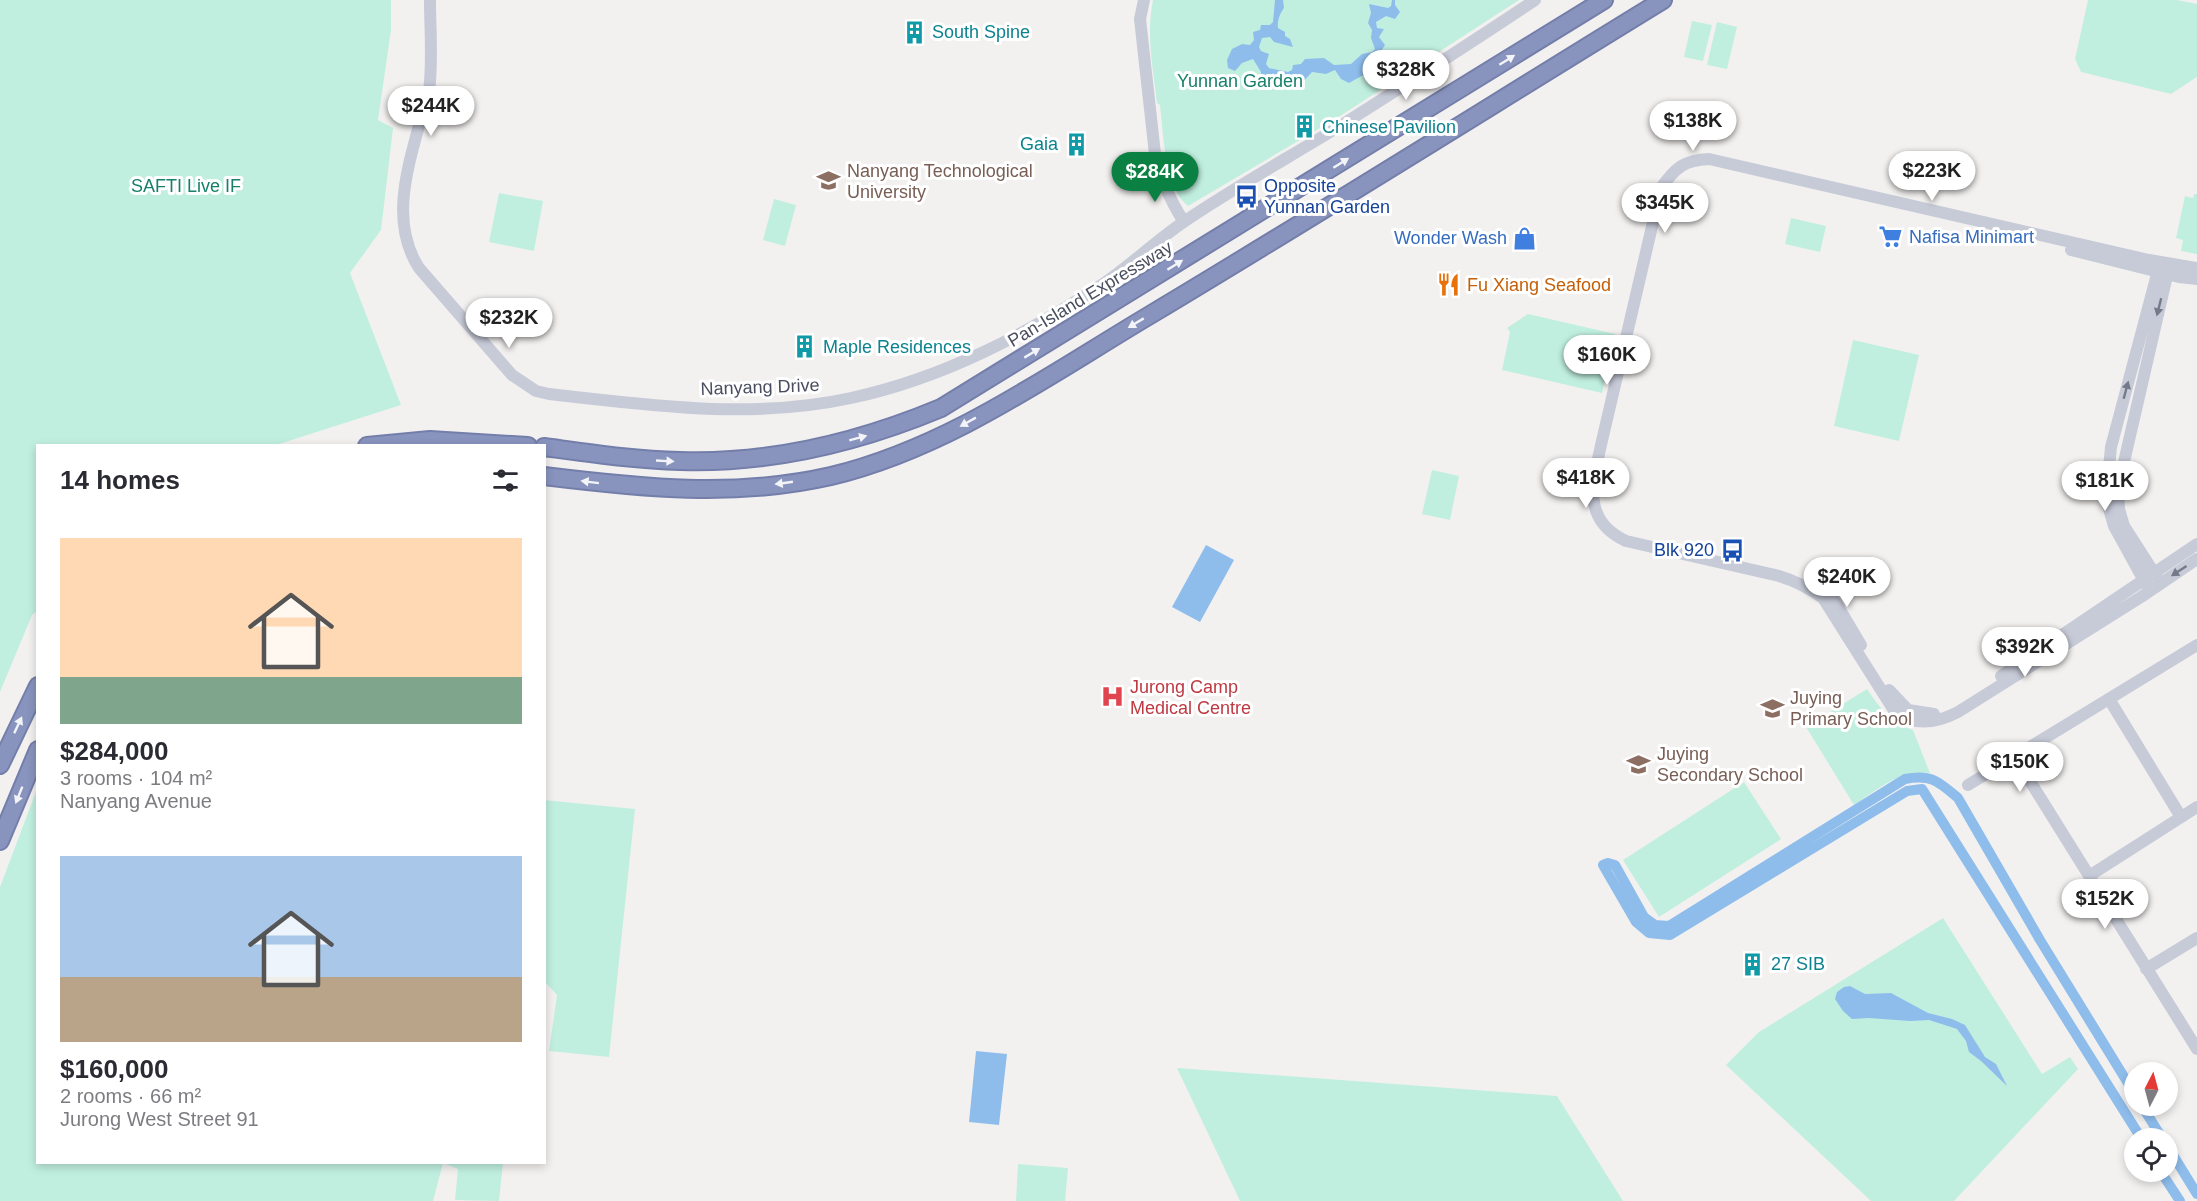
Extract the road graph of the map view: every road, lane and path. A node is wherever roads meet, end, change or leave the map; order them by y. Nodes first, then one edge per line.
1 (430, 0) edge
2 (1143, 0) edge
3 (1535, 0) edge
4 (1604, 0) edge
5 (1662, 0) edge
6 (1184, 222) junction
7 (2164, 267) junction
8 (2197, 268) edge
9 (2197, 279) edge
10 (388, 444) edge
11 (495, 444) edge
12 (546, 447) edge
13 (2111, 447) junction
14 (2126, 450) junction
15 (546, 476) edge
16 (2197, 544) edge
17 (2197, 560) edge
18 (2152, 582) junction
19 (2197, 645) edge
20 (36, 690) edge
21 (2109, 699) junction
22 (36, 755) edge
23 (2015, 757) junction
24 (0, 765) edge
25 (1968, 785) dead end
26 (2197, 807) edge
27 (2181, 817) junction
28 (0, 841) edge
29 (2089, 876) junction
30 (2197, 938) edge
31 (2146, 969) junction
32 (2197, 1049) edge

1 - 6 street, Nanyang Drive
2 - 6 street
3 - 6 street, Nanyang Drive
12 -> 4 highway, Pan-Island Expressway
5 -> 15 highway
7 - 8 street
7 - 9 street
13 -> 7 street
7 -> 14 street
7 - 18 street
10 - 11 highway
13 - 14 street
13 - 18 street
14 - 18 street
16 - 18 street
17 -> 18 street
19 - 21 street
24 -> 20 highway
21 - 23 street
21 - 27 street
22 -> 28 highway
23 - 25 street
23 - 29 street
26 - 27 street
27 - 29 street
29 - 31 street
30 - 31 street
31 - 32 street

